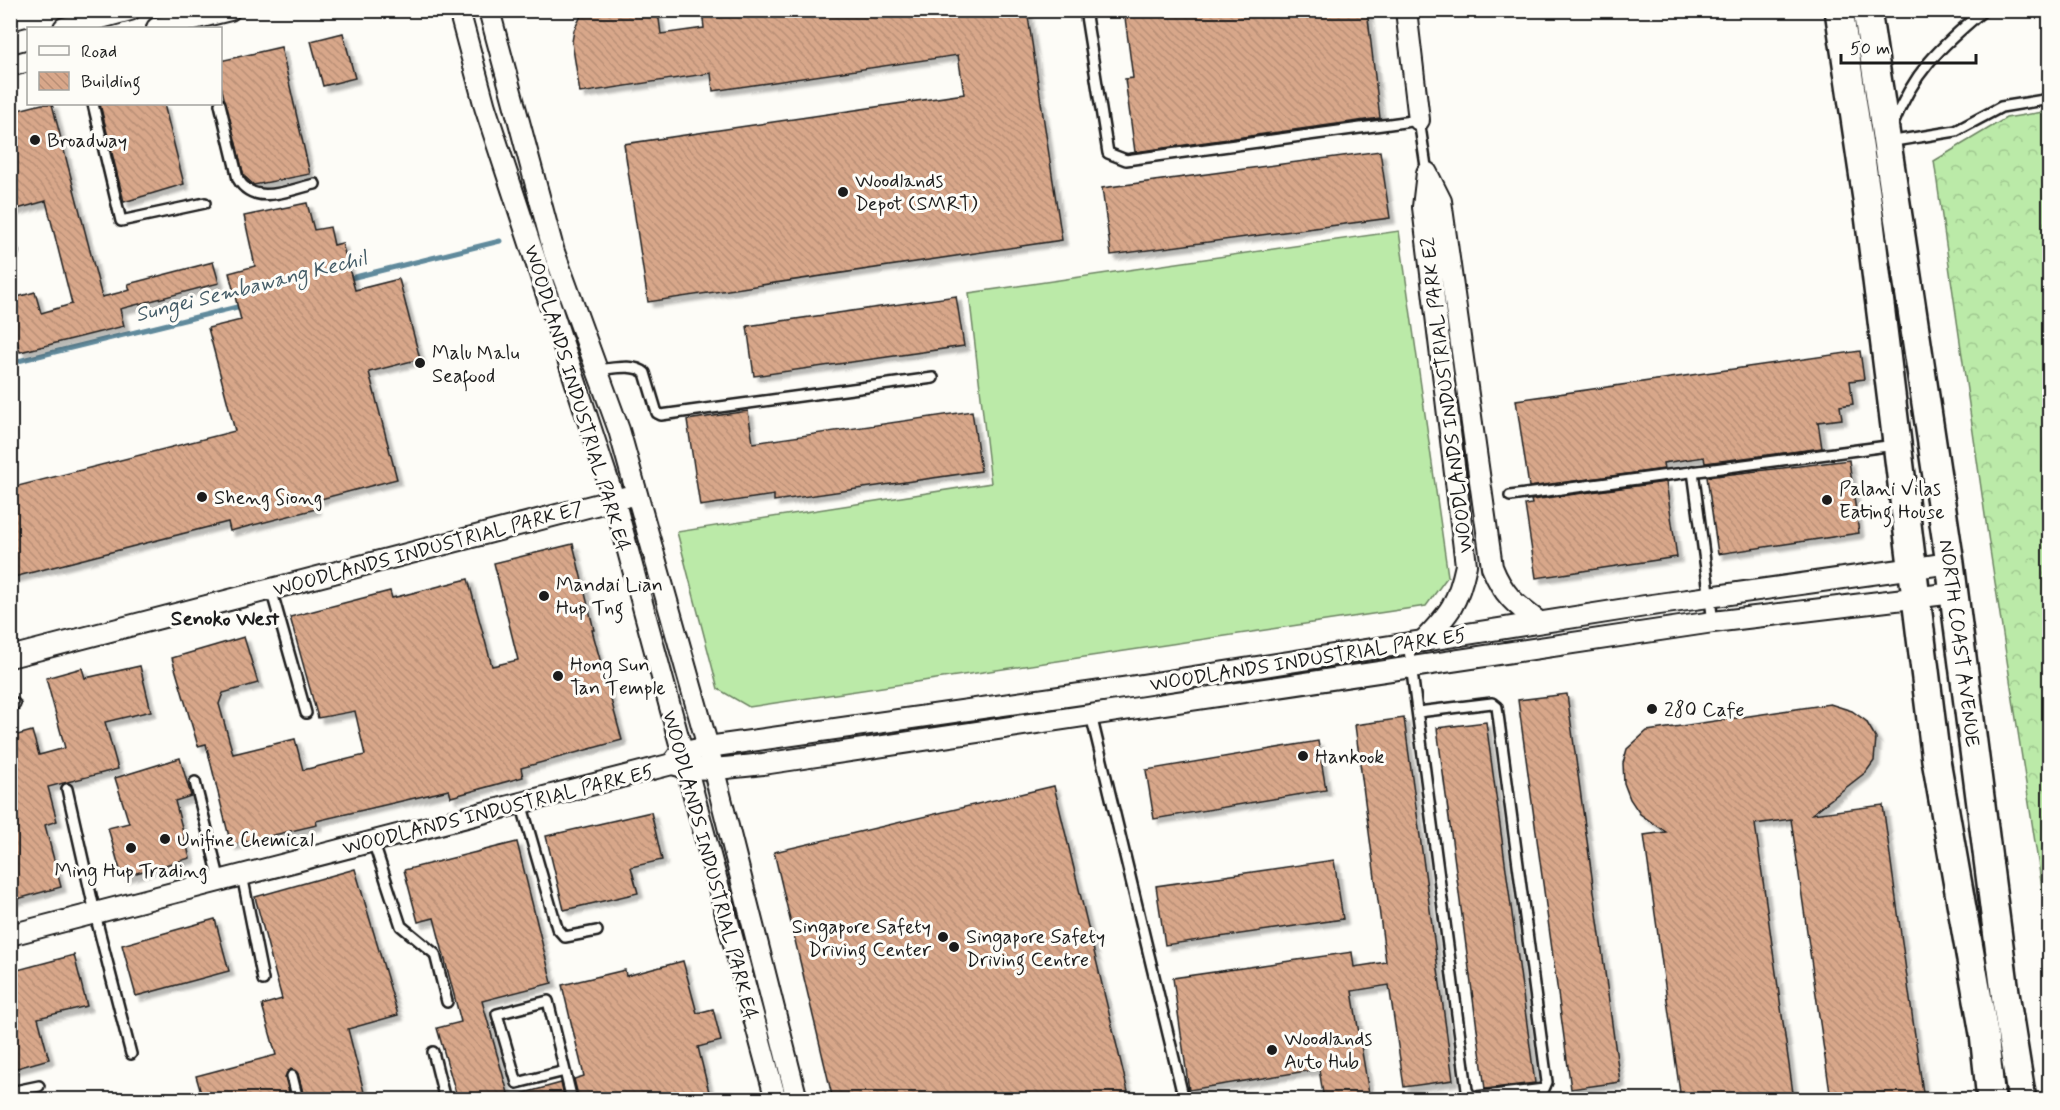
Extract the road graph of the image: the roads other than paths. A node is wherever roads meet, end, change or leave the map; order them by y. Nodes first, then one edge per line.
1 (130, 10) edge
2 (230, 10) edge
3 (1085, 10) edge
4 (1406, 10) edge
5 (1839, 10) edge
6 (1867, 10) edge
7 (1984, 10) edge
8 (108, 13) edge
9 (457, 14) edge
10 (492, 17) edge
11 (200, 23) edge
12 (67, 27) edge
13 (166, 27) edge
14 (27, 38) edge
15 (10, 43) edge
16 (27, 61) edge
17 (10, 66) edge
18 (2049, 99) edge
19 (93, 105) edge
20 (220, 105) edge
21 (1419, 120) junction
22 (1886, 143) junction
23 (1427, 172) junction
24 (315, 184) dead end
25 (205, 203) dead end
26 (597, 370) junction
27 (933, 378) dead end
28 (1898, 445) junction
29 (1693, 471) junction
30 (636, 495) junction
31 (1510, 496) dead end
32 (614, 499) junction
33 (1950, 563) junction
34 (657, 568) junction
35 (1913, 569) junction
36 (633, 574) junction
37 (271, 589) junction
38 (1954, 593) junction
39 (1710, 596) junction
40 (1917, 599) junction
41 (1647, 619) junction
42 (1539, 622) junction
43 (1713, 622) junction
44 (1416, 641) junction
45 (10, 657) edge
46 (1412, 668) junction
47 (688, 682) junction
48 (663, 687) junction
49 (1418, 712) junction
50 (306, 713) dead end
51 (1091, 715) junction
52 (708, 747) junction
53 (679, 762) junction
54 (713, 768) junction
55 (195, 782) dead end
56 (67, 789) dead end
57 (521, 803) junction
58 (726, 822) junction
59 (701, 828) junction
60 (373, 841) junction
61 (242, 875) junction
62 (220, 881) junction
63 (94, 912) junction
64 (597, 931) dead end
65 (10, 935) edge
66 (758, 945) junction
67 (735, 951) junction
68 (263, 980) dead end
69 (447, 1002) dead end
70 (778, 1029) junction
71 (758, 1035) junction
72 (433, 1052) dead end
73 (131, 1054) dead end
74 (565, 1071) junction
75 (292, 1076) dead end
76 (39, 1086) dead end
77 (10, 1092) edge
78 (298, 1100) edge
79 (445, 1100) edge
80 (572, 1100) edge
81 (776, 1100) edge
82 (797, 1100) edge
83 (1184, 1100) edge
84 (1991, 1100) edge
85 (2022, 1100) edge

1 - 8 street
2 - 11 street
3 - 21 lane
4 - 21 street, WOODLANDS INDUSTRIAL PARK E2
5 - 28 main road, NORTH COAST AVENUE
6 - 22 main road, NORTH COAST AVENUE
7 - 22 lane
8 - 12 street
9 - 32 street, WOODLANDS INDUSTRIAL PARK E4
10 - 26 street, WOODLANDS INDUSTRIAL PARK E4
11 - 13 street
14 - 15 street
16 - 17 street
18 - 22 lane
19 - 25 lane
20 - 24 lane
21 - 23 lane, WOODLANDS INDUSTRIAL PARK E2
22 - 33 main road, NORTH COAST AVENUE
23 - 42 street, WOODLANDS INDUSTRIAL PARK E2
23 - 44 street, WOODLANDS INDUSTRIAL PARK E2
26 - 27 lane
26 - 30 street, WOODLANDS INDUSTRIAL PARK E4
28 - 29 lane
28 - 35 main road, NORTH COAST AVENUE
29 - 31 lane
29 - 39 lane
30 - 32 street, WOODLANDS INDUSTRIAL PARK E7
30 - 34 street, WOODLANDS INDUSTRIAL PARK E4
32 - 36 street, WOODLANDS INDUSTRIAL PARK E4
32 - 37 street, WOODLANDS INDUSTRIAL PARK E7
33 - 35 street, WOODLANDS INDUSTRIAL PARK E5
33 - 38 main road, NORTH COAST AVENUE
34 - 36 street
34 - 47 street, WOODLANDS INDUSTRIAL PARK E4
35 - 39 street, WOODLANDS INDUSTRIAL PARK E5
35 - 40 main road, NORTH COAST AVENUE
36 - 48 street, WOODLANDS INDUSTRIAL PARK E4
37 - 45 street, WOODLANDS INDUSTRIAL PARK E7
37 - 50 lane
38 - 40 street, WOODLANDS INDUSTRIAL PARK E5
38 - 85 main road, NORTH COAST AVENUE
39 - 41 street, WOODLANDS INDUSTRIAL PARK E5
39 - 43 lane
40 - 43 street, WOODLANDS INDUSTRIAL PARK E5
40 - 84 main road, NORTH COAST AVENUE
41 - 42 street, WOODLANDS INDUSTRIAL PARK E5
41 - 43 street, WOODLANDS INDUSTRIAL PARK E5
41 - 46 street, WOODLANDS INDUSTRIAL PARK E5
42 - 44 street, WOODLANDS INDUSTRIAL PARK E5
44 - 46 lane
44 - 52 street, WOODLANDS INDUSTRIAL PARK E5
46 - 49 lane
46 - 51 street, WOODLANDS INDUSTRIAL PARK E5
47 - 48 street
47 - 52 street, WOODLANDS INDUSTRIAL PARK E4
48 - 53 street, WOODLANDS INDUSTRIAL PARK E4
49 - 49 lane
51 - 54 street, WOODLANDS INDUSTRIAL PARK E5
51 - 83 lane
52 - 53 street, WOODLANDS INDUSTRIAL PARK E5
52 - 54 street, WOODLANDS INDUSTRIAL PARK E4
53 - 54 street, WOODLANDS INDUSTRIAL PARK E5
53 - 57 street, WOODLANDS INDUSTRIAL PARK E5
53 - 59 street, WOODLANDS INDUSTRIAL PARK E4
54 - 58 street, WOODLANDS INDUSTRIAL PARK E4
55 - 62 lane
56 - 63 lane
57 - 60 street, WOODLANDS INDUSTRIAL PARK E5
57 - 64 lane
58 - 59 street
58 - 66 street, WOODLANDS INDUSTRIAL PARK E4
59 - 67 street, WOODLANDS INDUSTRIAL PARK E4
60 - 61 street, WOODLANDS INDUSTRIAL PARK E5
60 - 69 lane
61 - 62 street, WOODLANDS INDUSTRIAL PARK E5
61 - 68 lane
62 - 63 street, WOODLANDS INDUSTRIAL PARK E5
63 - 65 street, WOODLANDS INDUSTRIAL PARK E5
63 - 73 lane
66 - 67 street
66 - 70 street, WOODLANDS INDUSTRIAL PARK E4
67 - 71 street, WOODLANDS INDUSTRIAL PARK E4
70 - 71 street
70 - 82 street, WOODLANDS INDUSTRIAL PARK E4
71 - 81 street, WOODLANDS INDUSTRIAL PARK E4
72 - 79 lane
74 - 74 lane
74 - 80 lane
75 - 78 lane
76 - 77 lane

